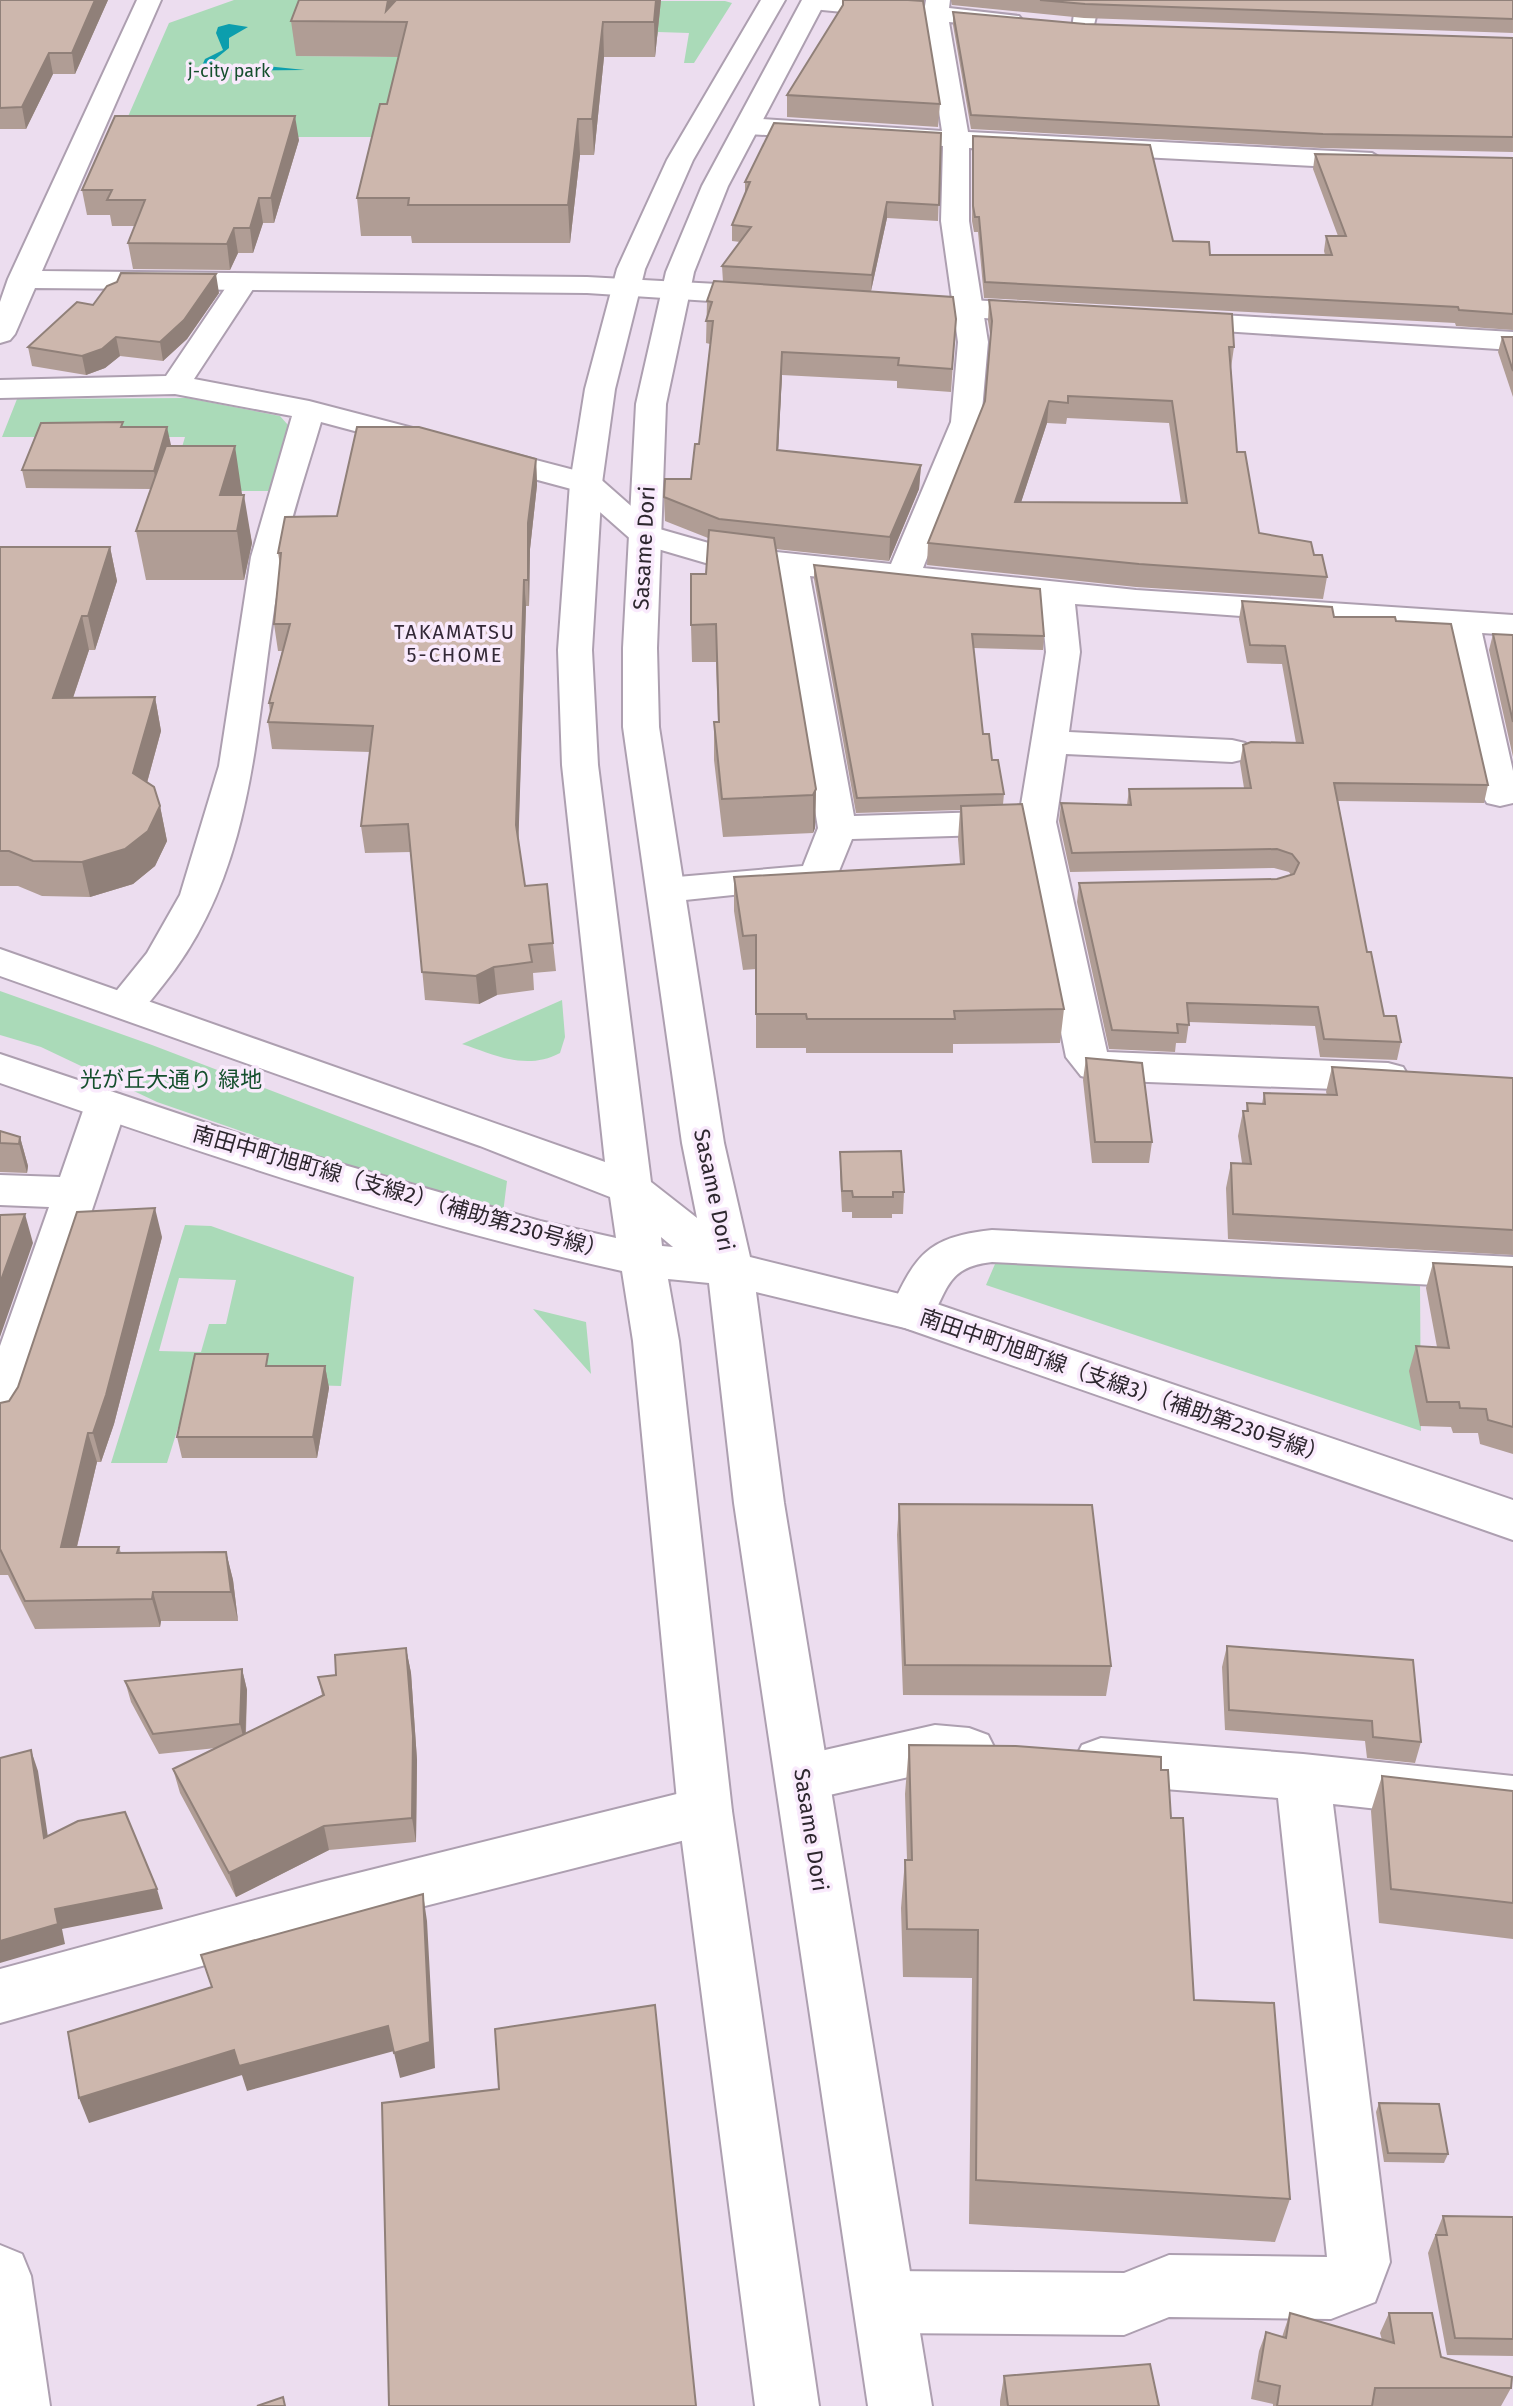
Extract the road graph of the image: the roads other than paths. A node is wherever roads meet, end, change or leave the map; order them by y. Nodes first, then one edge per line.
1 (149, 0) edge
2 (1088, 0) edge
3 (800, 1) edge
4 (937, 7) edge
5 (1084, 28) junction
6 (1113, 29) edge
7 (748, 126) junction
8 (956, 139) junction
9 (1398, 162) edge
10 (22, 279) junction
11 (245, 280) junction
12 (626, 287) junction
13 (677, 290) junction
14 (802, 298) edge
15 (862, 302) edge
16 (969, 309) junction
17 (1081, 316) edge
18 (1144, 320) edge
19 (0, 334) edge
20 (1513, 341) edge
21 (175, 385) junction
22 (0, 389) edge
23 (309, 410) junction
24 (586, 483) junction
25 (645, 535) junction
26 (791, 563) junction
27 (904, 574) junction
28 (1057, 591) junction
29 (1463, 623) junction
30 (1513, 625) edge
31 (1047, 742) junction
32 (1232, 751) dead end
33 (1500, 795) dead end
34 (1037, 822) junction
35 (837, 828) junction
36 (1051, 887) junction
37 (1092, 888) edge
38 (666, 890) junction
39 (0, 962) edge
40 (125, 1005) junction
41 (0, 1068) edge
42 (1431, 1079) edge
43 (106, 1105) junction
44 (630, 1188) junction
45 (0, 1190) edge
46 (76, 1193) junction
47 (643, 1260) junction
48 (730, 1269) junction
49 (1513, 1273) edge
50 (912, 1313) junction
51 (0, 1414) edge
52 (1513, 1520) edge
53 (1303, 1777) junction
54 (803, 1778) junction
55 (1513, 1800) edge
56 (705, 1811) junction
57 (0, 1996) edge
58 (0, 2276) edge
59 (884, 2302) junction
60 (18, 2406) edge
61 (787, 2406) edge
62 (900, 2406) edge

1 - 10 street
2 - 5 street
3 - 4 street
3 - 7 street, Sasame Dori
3 - 12 street
4 - 5 street
4 - 8 street
5 - 6 street
7 - 8 street
7 - 13 street, Sasame Dori
8 - 9 street
8 - 16 street
10 - 11 street
10 - 19 street
11 - 12 street
11 - 21 street
12 - 13 street
12 - 24 street
13 - 14 street
13 - 25 street, Sasame Dori
15 - 16 street
16 - 17 street
16 - 27 street
18 - 20 street
21 - 22 street
21 - 23 street
23 - 24 street
23 - 40 street
24 - 25 street
24 - 44 street
25 - 26 street
25 - 38 street, Sasame Dori
26 - 27 street
26 - 35 street
27 - 28 street
28 - 29 street
28 - 31 street
29 - 30 street
29 - 33 street
31 - 32 street
31 - 34 street
34 - 35 street
34 - 36 street
35 - 38 street
36 - 37 street
36 - 42 street
38 - 48 street, Sasame Dori
39 - 40 street
40 - 44 street
41 - 43 street, 南田中町旭町線（支線2）（補助第230号線）
43 - 46 street
43 - 47 street, 南田中町旭町線（支線2）（補助第230号線）
44 - 47 street
44 - 48 street
45 - 46 street
46 - 51 street
47 - 48 street, 南田中町旭町線（支線2）（補助第230号線）
47 - 56 street
48 - 50 street, 南田中町旭町線（支線3）（補助第230号線）
48 - 54 street, Sasame Dori
49 - 50 street
50 - 52 street, 南田中町旭町線（支線3）（補助第230号線）
53 - 54 street
53 - 55 street
53 - 59 street
54 - 59 street, Sasame Dori
56 - 57 street
56 - 61 street
58 - 60 street
59 - 62 street, Sasame Dori

